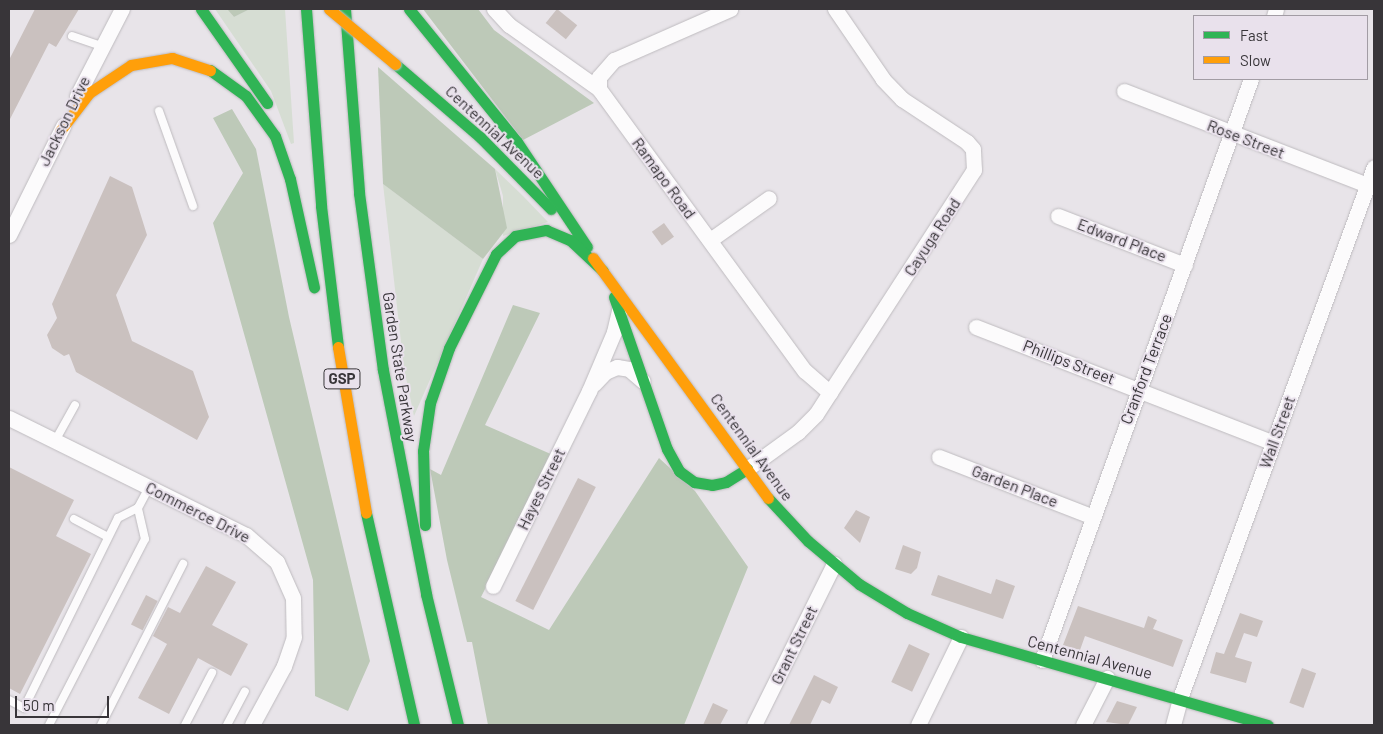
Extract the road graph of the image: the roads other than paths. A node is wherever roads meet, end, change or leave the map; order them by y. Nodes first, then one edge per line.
1 (122, 9) edge
2 (201, 9) edge
3 (306, 9) edge
4 (329, 9) edge
5 (345, 9) edge
6 (410, 9) edge
7 (494, 9) edge
8 (730, 9) edge
9 (835, 9) edge
10 (72, 36) dead end
11 (101, 46) junction
12 (1251, 80) edge
13 (599, 89) junction
14 (1124, 91) dead end
15 (159, 112) dead end
16 (60, 132) junction
17 (1231, 133) junction
18 (1374, 167) edge
19 (290, 179) junction
20 (1368, 185) junction
21 (769, 198) dead end
22 (193, 206) dead end
23 (1058, 216) dead end
24 (9, 235) edge
25 (710, 240) junction
26 (1185, 265) junction
27 (603, 271) junction
28 (316, 296) dead end
29 (619, 309) junction
30 (323, 326) dead end
31 (976, 327) dead end
32 (644, 382) junction
33 (1138, 388) junction
34 (589, 391) junction
35 (830, 393) junction
36 (75, 405) dead end
37 (9, 418) edge
38 (55, 441) junction
39 (1273, 443) junction
40 (939, 457) dead end
41 (747, 469) junction
42 (148, 487) junction
43 (138, 508) junction
44 (1091, 516) junction
45 (74, 519) dead end
46 (367, 521) junction
47 (108, 537) junction
48 (183, 564) dead end
49 (834, 564) junction
50 (494, 586) dead end
51 (962, 637) junction
52 (1042, 660) junction
53 (212, 673) dead end
54 (1107, 678) junction
55 (447, 684) junction
56 (244, 691) dead end
57 (1180, 698) junction
58 (9, 700) edge
59 (50, 725) edge
60 (101, 725) edge
61 (185, 725) edge
62 (227, 725) edge
63 (252, 725) edge
64 (414, 725) edge
65 (458, 725) edge
66 (754, 725) edge
67 (918, 725) edge
68 (1083, 725) edge
69 (1173, 725) edge
70 (1268, 725) edge

1 - 11 street, Jackson Drive
2 - 19 main road
3 - 46 main road, GSP
4 - 27 main road, Centennial Avenue, bridge
5 - 55 main road, Garden State Parkway / GSP
6 - 27 main road
7 - 13 street, Ramapo Road
8 - 13 street
9 - 35 street, Cayuga Road
10 - 11 lane
11 - 16 street, Jackson Drive
12 - 17 street, Cranford Terrace
13 - 25 street, Ramapo Road
14 - 17 street, Rose Street
15 - 22 lane
16 - 19 main road
16 - 24 street, Jackson Drive
17 - 20 street, Rose Street
17 - 26 street, Cranford Terrace
18 - 20 street, Wall Street
19 - 28 main road
20 - 39 street, Wall Street
21 - 25 street
23 - 26 street, Edward Place
25 - 35 street, Ramapo Road
26 - 33 street, Cranford Terrace
27 - 29 main road
27 - 41 main road, Centennial Avenue
27 - 55 main road
29 - 32 main road
29 - 34 street, Hayes Street
30 - 46 main road
31 - 33 street, Phillips Street
32 - 34 street, Hayes Street
32 - 41 main road
33 - 39 street, Phillips Street
33 - 44 street, Cranford Terrace
34 - 50 street, Hayes Street
35 - 41 street, Cayuga Road
36 - 38 lane
37 - 38 street, Commerce Drive
38 - 42 street, Commerce Drive
39 - 57 street, Wall Street
40 - 44 street, Garden Place
41 - 49 main road, Centennial Avenue
42 - 43 lane
42 - 63 street, Commerce Drive
43 - 47 lane
43 - 59 lane
44 - 52 street, Cranford Terrace
45 - 47 lane
46 - 64 main road, GSP
47 - 58 lane
48 - 60 lane
49 - 51 main road, Centennial Avenue
49 - 66 street, Grant Street
51 - 52 main road, Centennial Avenue
51 - 67 street
52 - 54 main road, Centennial Avenue
53 - 61 lane
54 - 57 main road, Centennial Avenue
54 - 68 street
55 - 65 main road, Garden State Parkway / GSP
56 - 62 lane
57 - 69 street, Wall Street
57 - 70 main road, Centennial Avenue

